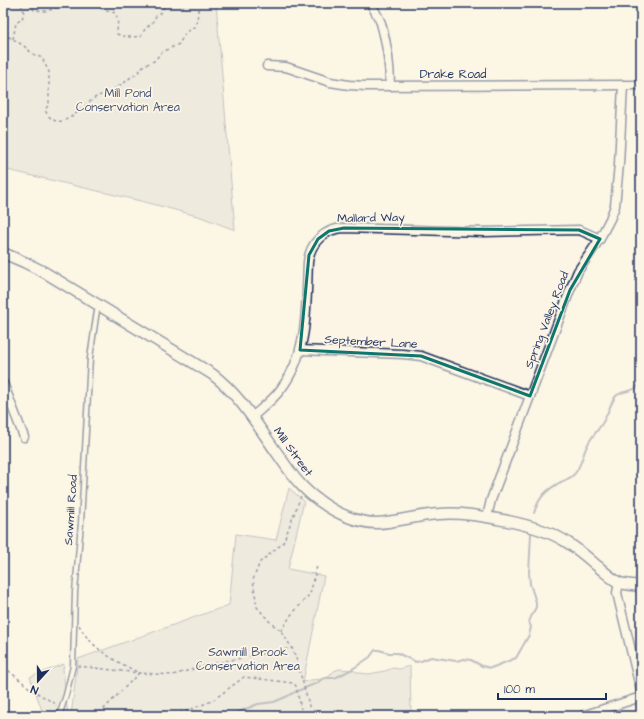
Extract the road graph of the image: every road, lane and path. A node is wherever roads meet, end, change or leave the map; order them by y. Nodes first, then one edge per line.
1 (19, 3) edge
2 (29, 3) edge
3 (76, 3) edge
4 (102, 3) edge
5 (167, 3) edge
6 (198, 3) edge
7 (371, 3) edge
8 (3, 34) edge
9 (13, 38) junction
10 (268, 66) dead end
11 (623, 85) junction
12 (641, 85) edge
13 (390, 86) junction
14 (600, 239) junction
15 (3, 253) edge
16 (98, 305) junction
17 (300, 350) junction
18 (3, 383) edge
19 (530, 396) junction
20 (252, 417) junction
21 (24, 436) dead end
22 (304, 489) junction
23 (487, 517) junction
24 (317, 566) dead end
25 (619, 582) junction
26 (640, 583) edge
27 (74, 614) junction
28 (281, 631) junction
29 (292, 648) junction
30 (73, 666) junction
31 (3, 668) edge
32 (139, 673) junction
33 (641, 691) edge
34 (641, 697) edge
35 (301, 709) dead end
36 (56, 710) dead end
37 (304, 712) dead end
38 (58, 716) edge
39 (97, 716) edge
40 (162, 716) edge
41 (302, 716) edge
42 (311, 716) edge
43 (582, 716) edge

1 - 9 path
2 - 3 path
4 - 5 path
6 - 9 path
7 - 13 street
8 - 9 path
10 - 13 street, Drake Road
11 - 12 street, Drake Road
11 - 13 street, Drake Road
11 - 14 street, Spring Valley Road
14 - 17 street, Mallard Way
14 - 19 street, Spring Valley Road
15 - 16 street, Mill Street
16 - 20 street, Mill Street
16 - 27 lane, Sawmill Road
17 - 19 street, September Lane
17 - 20 street, Mallard Way
18 - 21 street
19 - 23 street, Spring Valley Road
20 - 22 street, Mill Street
22 - 23 street, Mill Street
22 - 28 path
23 - 25 street, Mill Street
24 - 28 path
25 - 26 street, Mill Street
25 - 33 street
27 - 30 lane, Sawmill Road
27 - 32 path
28 - 29 path
29 - 32 path
29 - 42 path
30 - 32 path
30 - 38 lane, Sawmill Road
31 - 36 path
32 - 39 path
34 - 43 street
35 - 40 path
37 - 41 path

